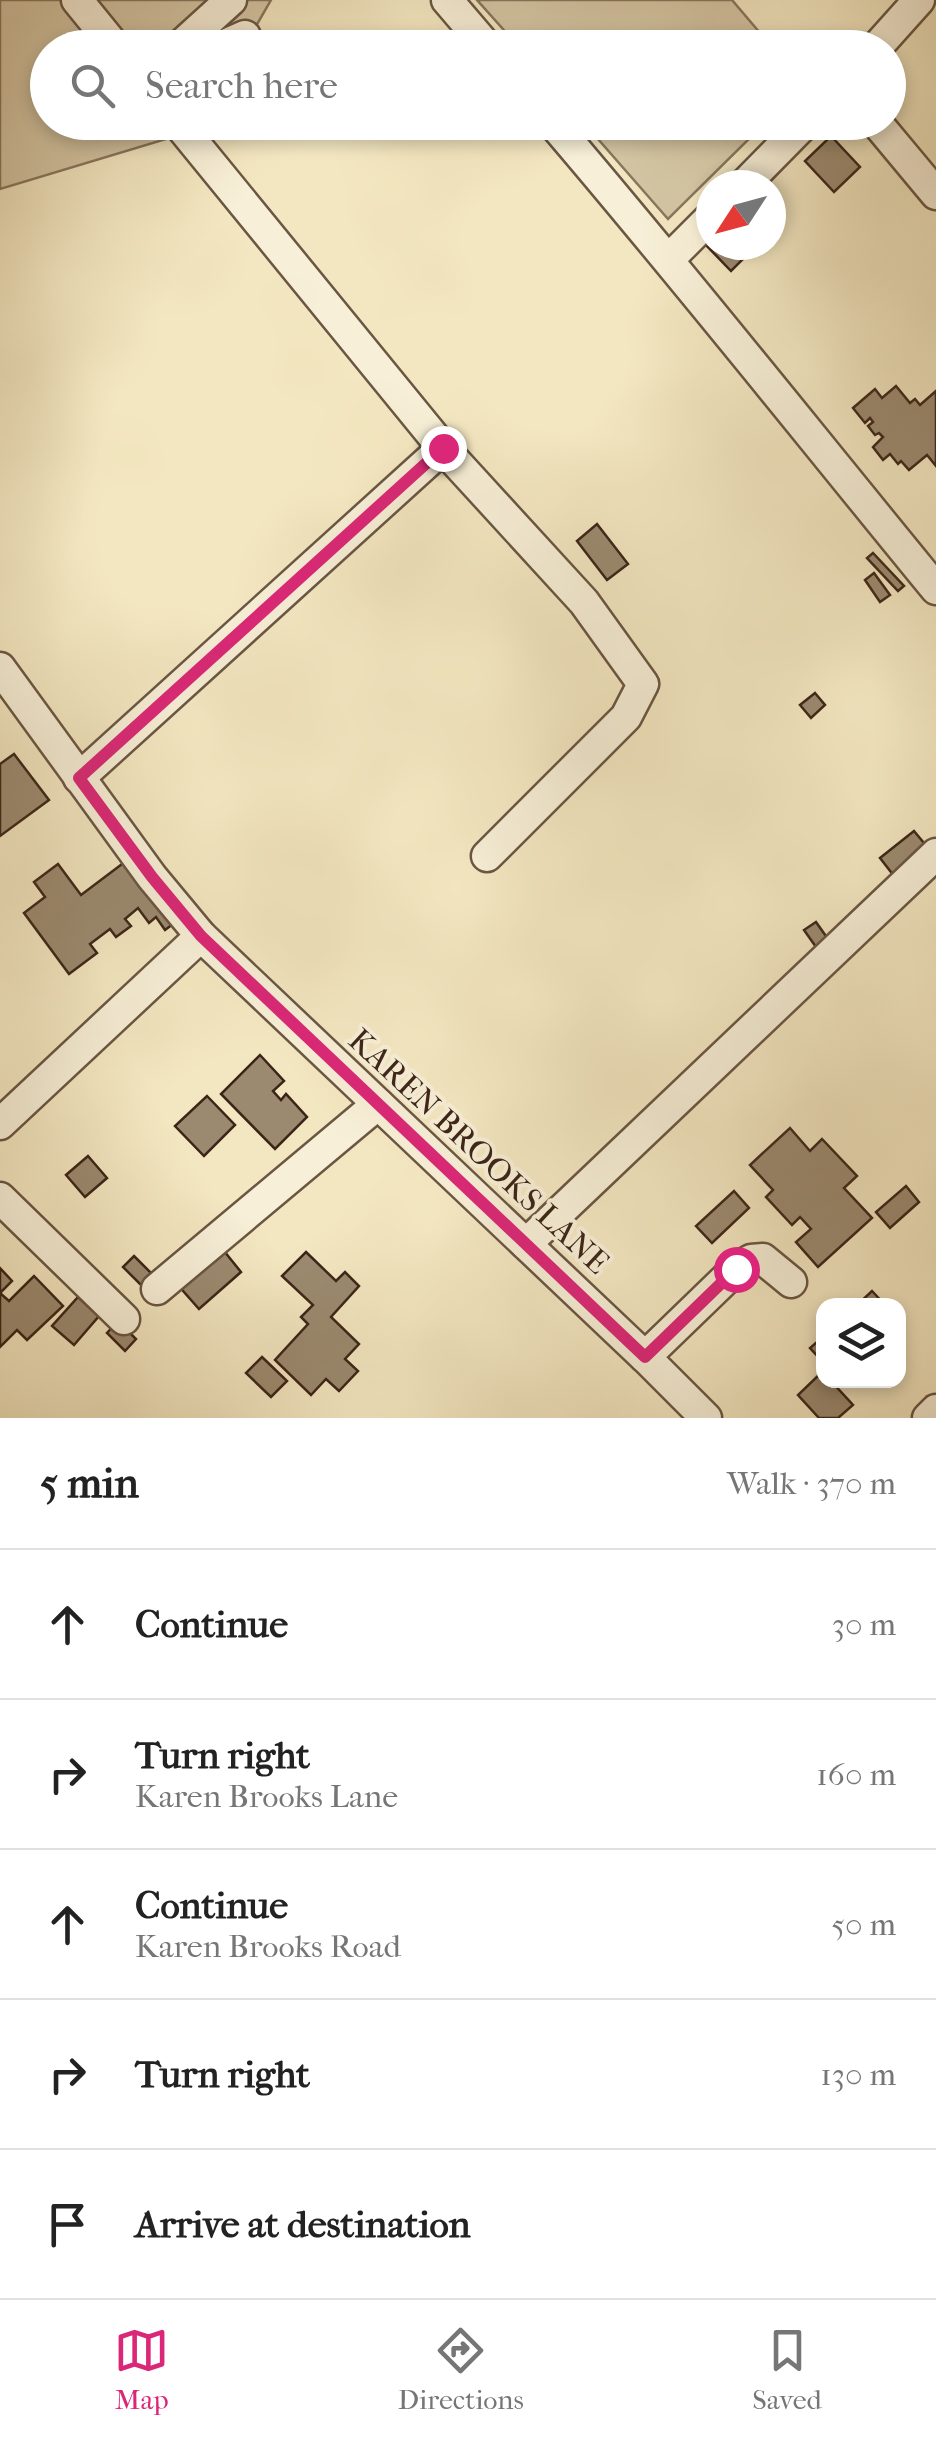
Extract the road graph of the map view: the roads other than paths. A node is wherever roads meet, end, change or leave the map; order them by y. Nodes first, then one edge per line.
1 (77, 0) edge
2 (230, 0) edge
3 (447, 0) edge
4 (919, 0) edge
5 (101, 30) edge
6 (198, 30) edge
7 (473, 30) edge
8 (892, 30) edge
9 (193, 140) edge
10 (567, 140) edge
11 (788, 140) edge
12 (891, 140) edge
13 (759, 170) edge
14 (936, 194) edge
15 (696, 232) edge
16 (669, 258) junction
17 (443, 448) junction
18 (936, 589) edge
19 (0, 668) edge
20 (79, 778) junction
21 (936, 854) edge
22 (487, 856) dead end
23 (201, 936) junction
24 (378, 1104) junction
25 (0, 1124) edge
26 (0, 1198) edge
27 (526, 1244) junction
28 (791, 1282) dead end
29 (157, 1289) dead end
30 (124, 1319) dead end
31 (645, 1357) junction
32 (936, 1410) edge
33 (706, 1418) edge
34 (928, 1418) edge

1 - 5 street
2 - 6 street
3 - 7 street
4 - 8 street
9 - 17 street
10 - 16 street
11 - 13 street
12 - 14 street
15 - 16 street
16 - 18 street
17 - 20 street
17 - 22 street
19 - 20 street, KAREN BROOKS LANE
20 - 23 street, KAREN BROOKS LANE
21 - 27 street
23 - 24 street, KAREN BROOKS LANE
23 - 25 street
24 - 27 street, KAREN BROOKS LANE
24 - 29 street
26 - 30 street
27 - 31 street, KAREN BROOKS LANE
28 - 31 street
31 - 33 street, KAREN BROOKS LANE
32 - 34 street

